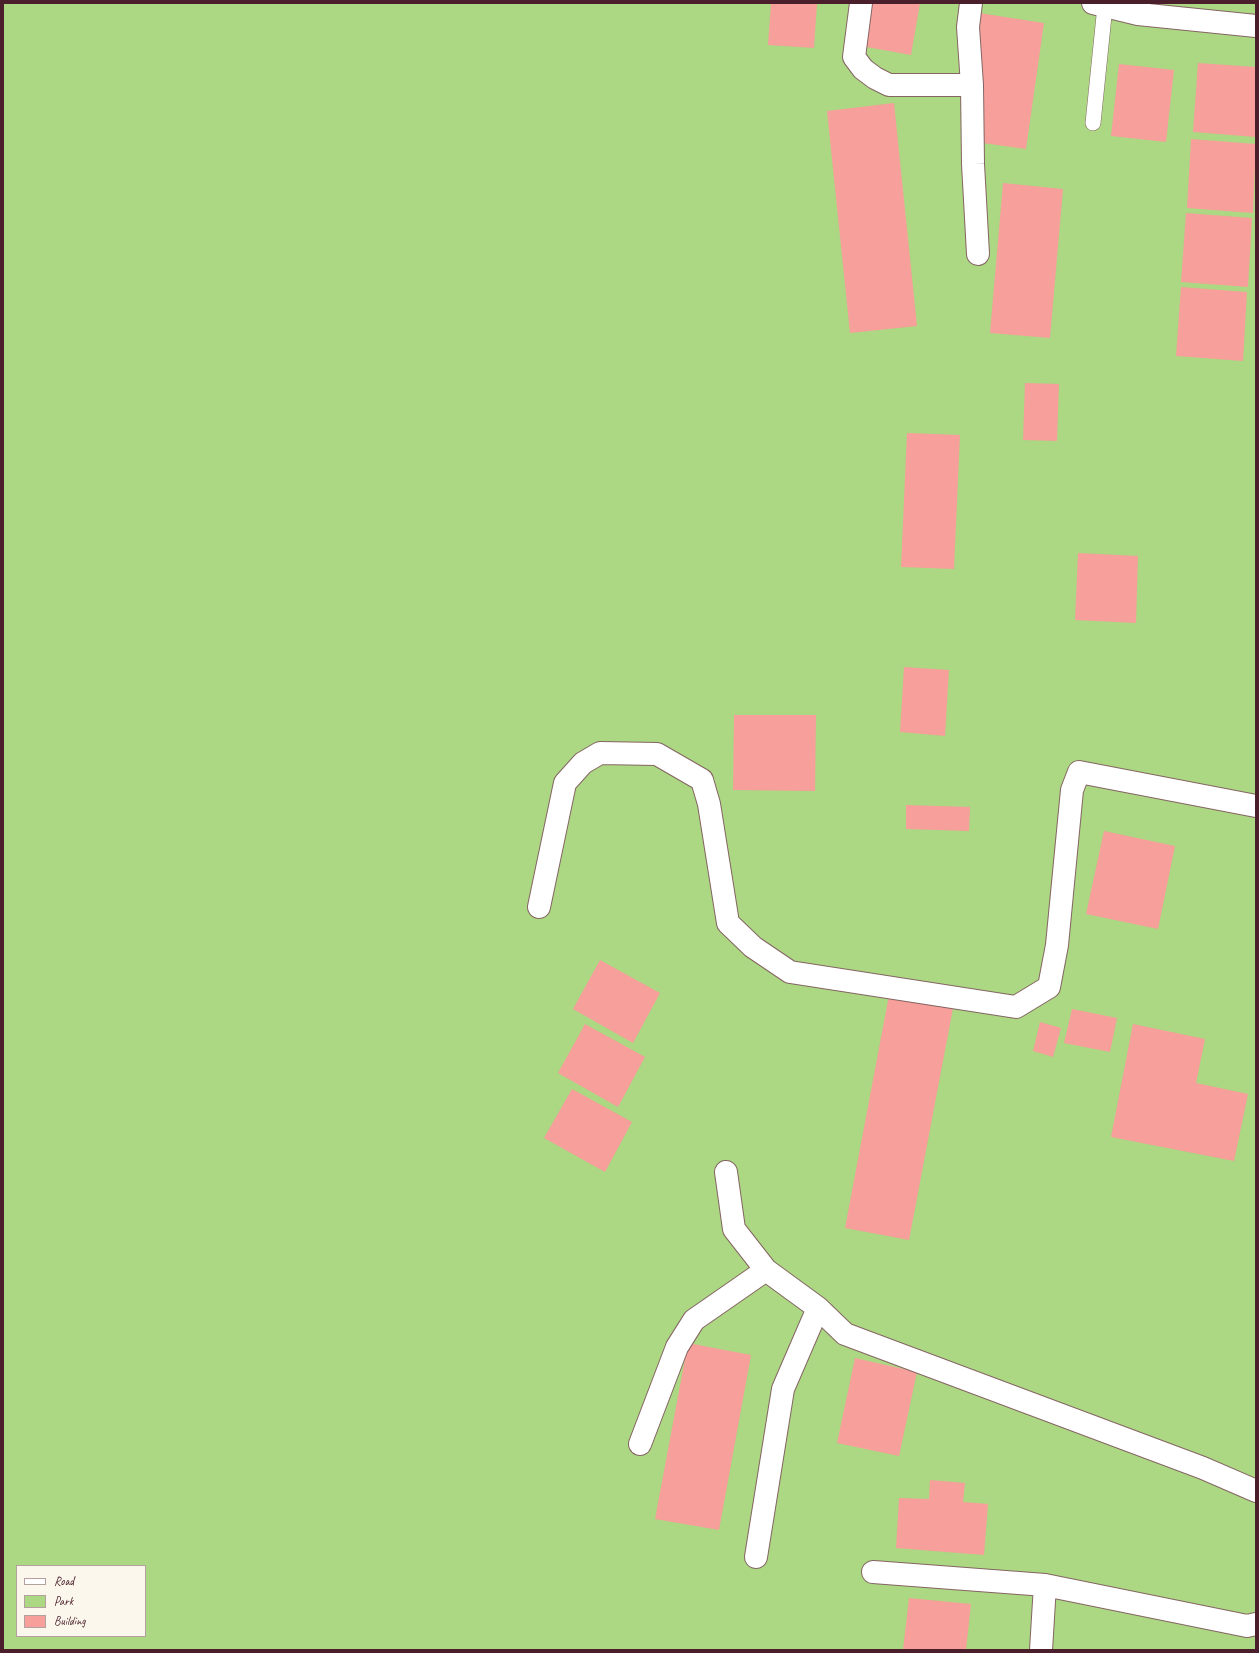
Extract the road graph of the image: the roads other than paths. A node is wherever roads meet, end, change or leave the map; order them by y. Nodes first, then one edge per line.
1 (861, 3) edge
2 (971, 3) edge
3 (1099, 4) edge
4 (1256, 26) edge
5 (972, 85) junction
6 (1093, 123) dead end
7 (978, 254) dead end
8 (1256, 806) edge
9 (539, 907) dead end
10 (726, 1172) dead end
11 (766, 1270) junction
12 (818, 1308) junction
13 (640, 1444) dead end
14 (1256, 1490) edge
15 (756, 1557) dead end
16 (873, 1572) dead end
17 (1046, 1585) junction
18 (1256, 1624) edge
19 (1041, 1650) edge

1 - 5 street
2 - 5 street
3 - 4 street
3 - 6 lane
5 - 7 street
8 - 9 street
10 - 11 street
11 - 12 street
11 - 13 street
12 - 14 street
12 - 15 street
16 - 17 street
17 - 18 street
17 - 19 street

